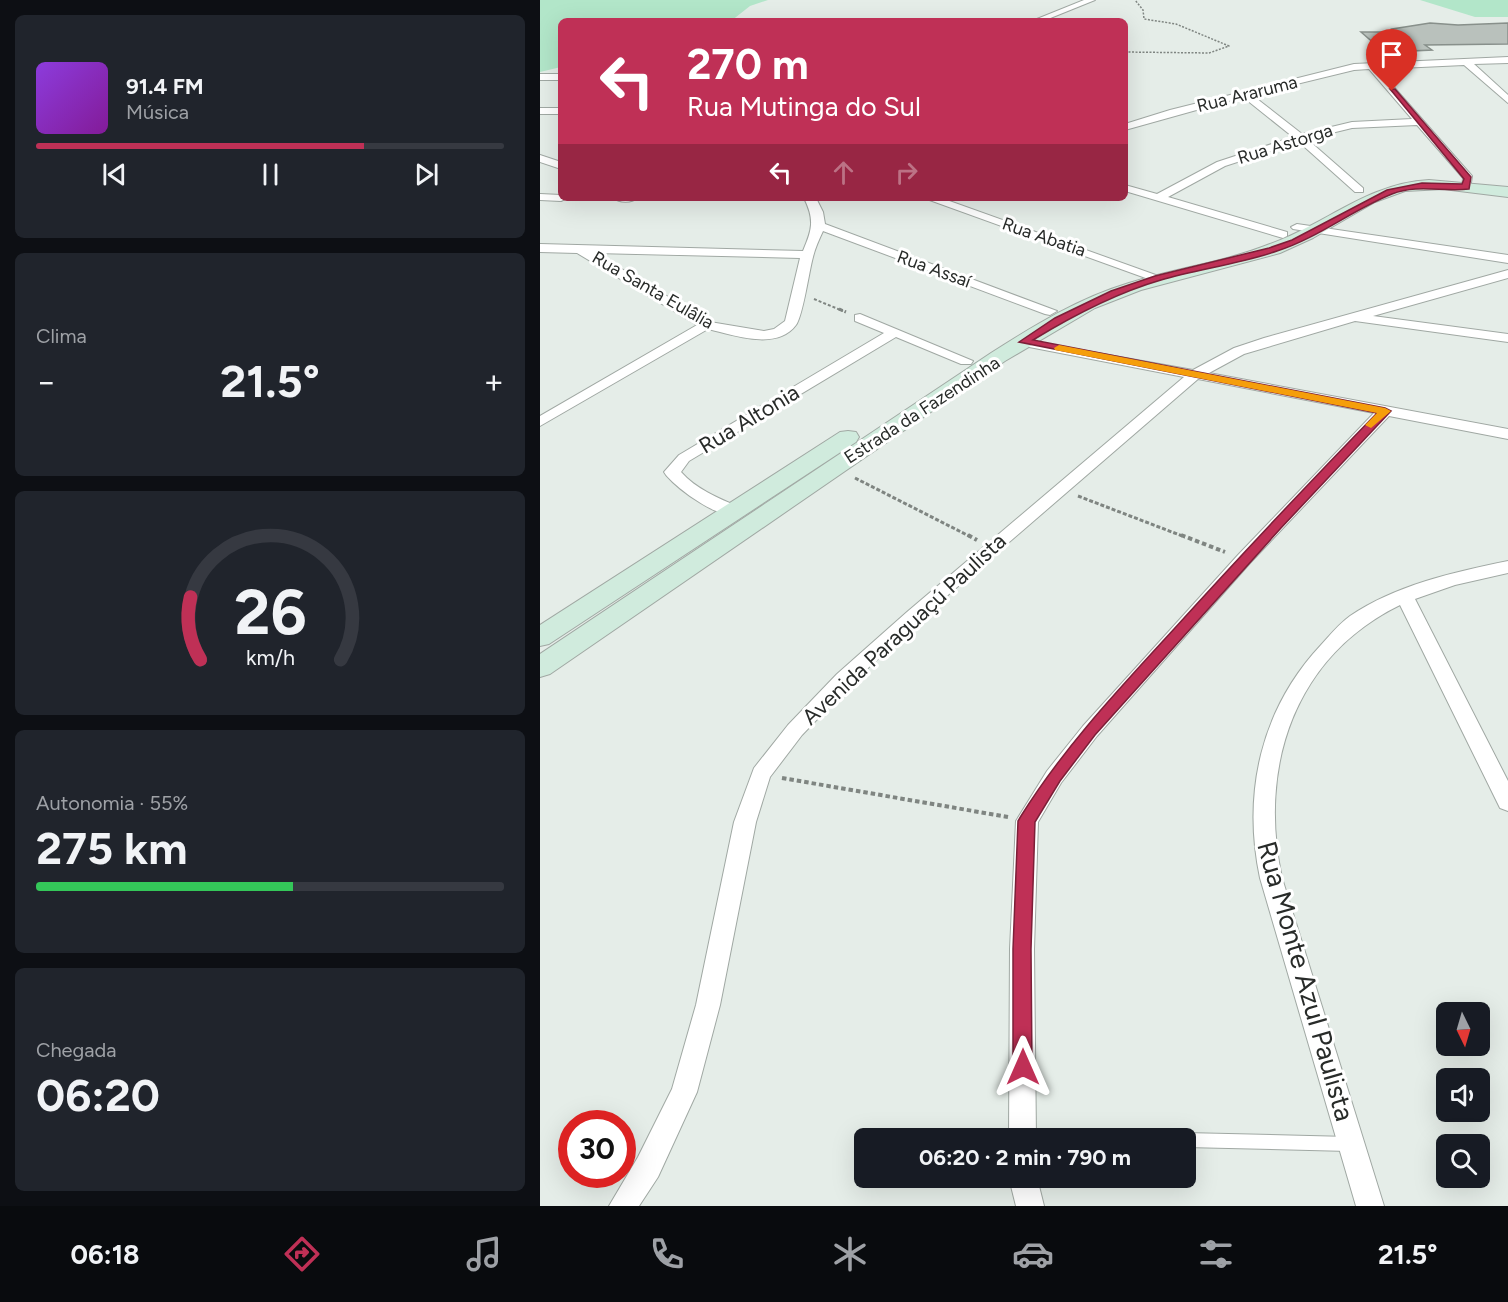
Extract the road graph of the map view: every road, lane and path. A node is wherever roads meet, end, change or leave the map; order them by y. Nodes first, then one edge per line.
1 (1091, 0) edge
2 (1136, 0) edge
3 (1044, 18) edge
4 (1128, 52) edge
5 (1508, 60) edge
6 (1465, 61) junction
7 (1370, 65) junction
8 (540, 77) edge
9 (558, 77) edge
10 (1245, 94) junction
11 (1508, 100) edge
12 (540, 111) edge
13 (558, 111) edge
14 (1422, 122) junction
15 (1128, 126) edge
16 (1300, 138) junction
17 (540, 158) edge
18 (558, 165) edge
19 (1467, 183) junction
20 (1508, 184) edge
21 (1128, 189) edge
22 (1359, 190) junction
23 (1508, 192) edge
24 (540, 197) edge
25 (558, 198) edge
26 (1158, 198) junction
27 (812, 201) edge
28 (939, 201) edge
29 (819, 226) junction
30 (1299, 231) junction
31 (540, 248) edge
32 (555, 248) junction
33 (580, 249) junction
34 (807, 255) junction
35 (1508, 259) edge
36 (540, 260) edge
37 (1508, 274) edge
38 (1152, 275) junction
39 (799, 293) junction
40 (1393, 305) junction
41 (1050, 311) junction
42 (1356, 316) junction
43 (860, 318) joint
44 (706, 325) junction
45 (1456, 329) junction
46 (893, 333) junction
47 (1508, 338) edge
48 (1024, 342) junction
49 (966, 361) junction
50 (1196, 374) junction
51 (1385, 411) junction
52 (540, 422) edge
53 (1508, 434) edge
54 (834, 467) junction
55 (1060, 490) junction
56 (733, 511) junction
57 (991, 548) junction
58 (1244, 559) junction
59 (1508, 567) edge
60 (1404, 595) junction
61 (540, 637) edge
62 (540, 667) edge
63 (761, 774) junction
64 (1508, 802) edge
65 (1027, 821) junction
66 (1023, 1128) edge
67 (1196, 1140) edge
68 (1351, 1144) junction
69 (623, 1206) edge
70 (1370, 1206) edge

1 - 3 street
2 - 4 path
5 - 6 street, Rua Araruma
6 - 7 street, Rua Araruma
6 - 11 street
7 - 10 street, Rua Araruma
7 - 14 street
8 - 9 street
10 - 15 street, Rua Araruma
10 - 16 street
12 - 13 street
14 - 16 street, Rua Astorga
14 - 19 street
16 - 22 street
16 - 26 street, Rua Astorga
17 - 18 street
19 - 20 main road, Estrada da Fazendinha
19 - 22 main road, Estrada da Fazendinha
19 - 23 main road, Estrada da Fazendinha
19 - 30 main road, Estrada da Fazendinha
21 - 26 street
22 - 30 main road, Estrada da Fazendinha
24 - 25 street
26 - 30 street
27 - 29 street
28 - 38 street, Rua Abatia
29 - 34 street, Rua Santa Eulâlia
29 - 41 street, Rua Assaí
30 - 35 street
30 - 38 main road, Estrada da Fazendinha
30 - 38 main road, Estrada da Fazendinha
31 - 32 street, Rua Santa Eulâlia
32 - 33 street, Rua Santa Eulâlia
32 - 36 street
33 - 34 street
33 - 44 street, Rua Santa Eulâlia
34 - 39 street, Rua Santa Eulâlia
37 - 40 street
38 - 41 main road, Estrada da Fazendinha
38 - 48 main road, Estrada da Fazendinha
39 - 43 path
39 - 44 street, Rua Santa Eulâlia
40 - 42 street
40 - 45 street, Avenida Paraguaçú Paulista
41 - 49 main road, Estrada da Fazendinha
42 - 45 street, Avenida Paraguaçú Paulista
42 - 50 street, Avenida Paraguaçú Paulista
43 - 46 street
44 - 52 street
45 - 47 street, Avenida Paraguaçú Paulista
46 - 49 street
46 - 56 street, Rua Altonia
48 - 50 street
48 - 54 main road, Estrada da Fazendinha
49 - 56 main road, Estrada da Fazendinha
50 - 51 street
50 - 55 street, Avenida Paraguaçú Paulista
51 - 53 street
51 - 58 street
54 - 57 path
54 - 62 main road, Estrada da Fazendinha
55 - 57 street, Avenida Paraguaçú Paulista
55 - 58 path
56 - 61 main road, Estrada da Fazendinha
57 - 63 street, Avenida Paraguaçú Paulista
58 - 65 street
59 - 60 street, Rua Monte Azul Paulista
60 - 64 street
60 - 68 street, Rua Monte Azul Paulista
63 - 65 path
63 - 69 street, Avenida Paraguaçú Paulista
65 - 66 street
67 - 68 lane
68 - 70 street, Rua Monte Azul Paulista

